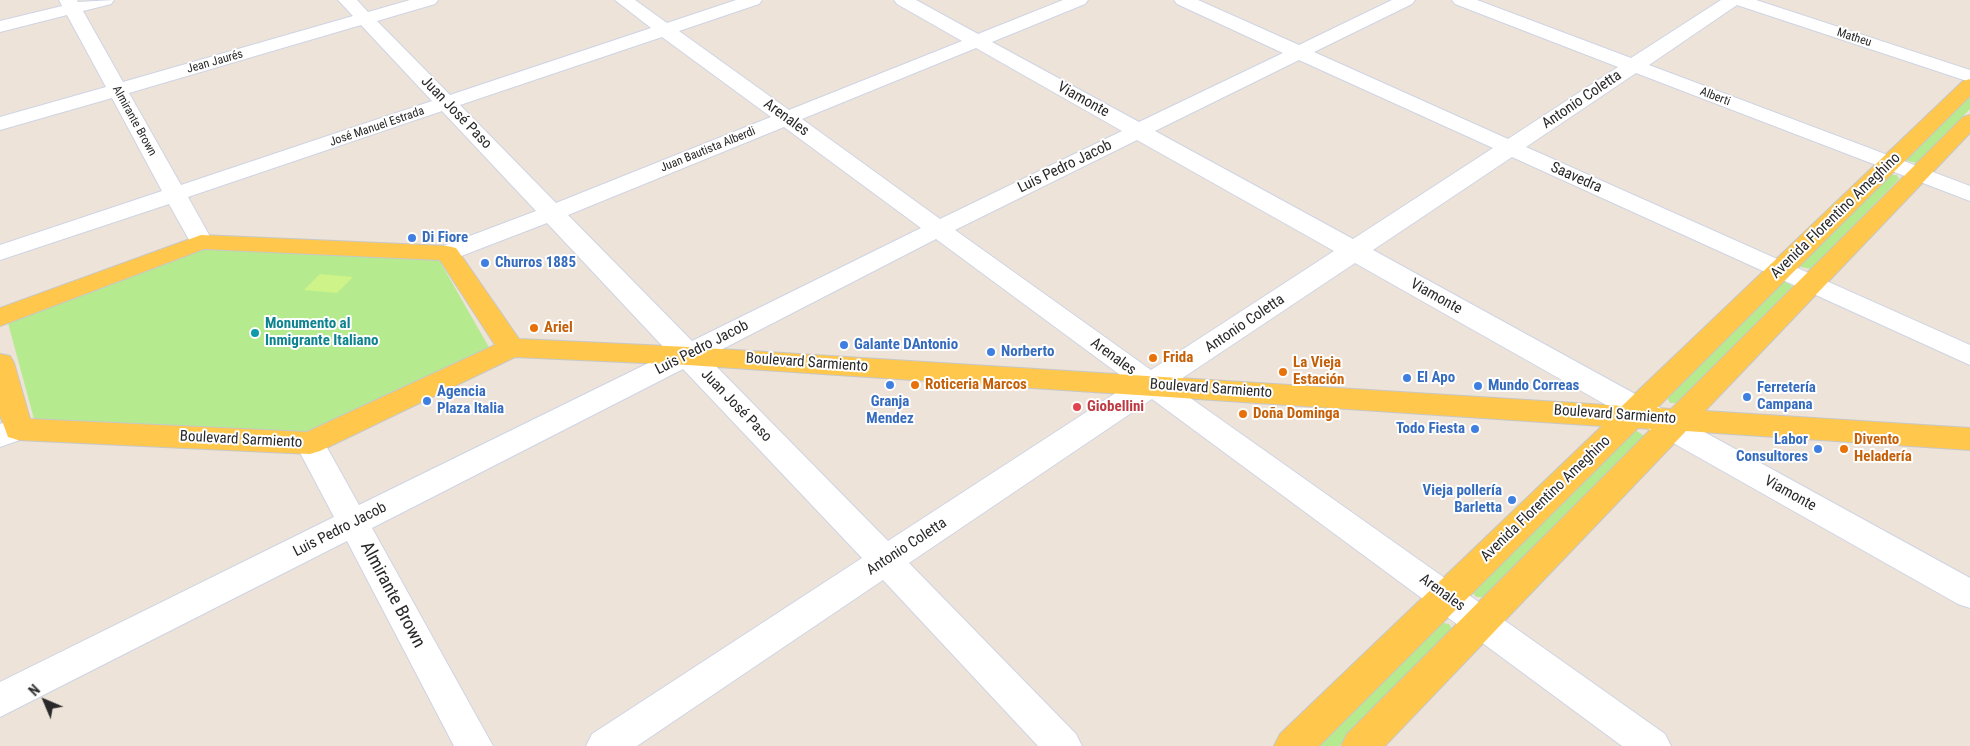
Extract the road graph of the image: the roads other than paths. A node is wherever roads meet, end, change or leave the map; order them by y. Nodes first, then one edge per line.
1 (105, 0) edge
2 (347, 0) edge
3 (429, 0) edge
4 (624, 0) edge
5 (754, 0) edge
6 (903, 0) edge
7 (1079, 0) edge
8 (1182, 0) edge
9 (1406, 0) edge
10 (1461, 0) edge
11 (1734, 0) edge
12 (1738, 0) edge
13 (70, 4) edge
14 (365, 18) junction
15 (0, 26) edge
16 (665, 30) junction
17 (978, 41) junction
18 (1298, 52) junction
19 (1634, 66) junction
20 (1970, 76) edge
21 (1970, 85) edge
22 (118, 90) junction
23 (446, 103) junction
24 (786, 118) junction
25 (1970, 121) edge
26 (0, 124) edge
27 (1138, 131) junction
28 (1510, 148) junction
29 (1890, 163) junction
30 (1918, 174) junction
31 (174, 194) junction
32 (1970, 194) edge
33 (552, 213) junction
34 (938, 230) junction
35 (200, 242) junction
36 (1354, 251) junction
37 (0, 253) edge
38 (447, 253) junction
39 (1780, 271) junction
40 (1811, 285) junction
41 (0, 317) edge
42 (511, 348) junction
43 (688, 356) junction
44 (1970, 356) edge
45 (0, 363) edge
46 (1152, 385) junction
47 (1655, 418) junction
48 (9, 432) edge
49 (1970, 439) edge
50 (310, 443) junction
51 (353, 523) junction
52 (885, 561) junction
53 (1970, 594) edge
54 (1446, 596) junction
55 (1481, 621) junction
56 (0, 700) edge
57 (474, 746) edge
58 (605, 746) edge
59 (1063, 746) edge
60 (1294, 746) edge
61 (1360, 746) edge
62 (1652, 746) edge

1 - 13 street
2 - 14 street, Juan José Paso
3 - 14 street, Jean Jaurés
4 - 16 street, Arenales
5 - 16 street, José Manuel Estrada
6 - 17 street, Viamonte
7 - 17 street, Juan Bautista Alberdi
8 - 18 street, Saavedra
9 - 18 street, Luis Pedro Jacob
10 - 19 street, Alberti
11 - 19 street, Antonio Coletta
12 - 20 street, Matheu
13 - 15 street
13 - 22 street, Almirante Brown
14 - 22 street, Jean Jaurés
14 - 23 street, Juan José Paso
16 - 23 street, José Manuel Estrada
16 - 24 street, Arenales
17 - 24 street, Juan Bautista Alberdi
17 - 27 street, Viamonte
18 - 27 street, Luis Pedro Jacob
18 - 28 street, Saavedra
19 - 28 street, Antonio Coletta
19 - 29 street, Alberti
21 - 29 main road, Avenida Florentino Ameghino
22 - 26 street, Jean Jaurés
22 - 31 street, Almirante Brown
23 - 31 street, José Manuel Estrada
23 - 33 street, Juan José Paso
24 - 33 street, Juan Bautista Alberdi
24 - 34 street, Arenales
25 - 30 main road, Avenida Florentino Ameghino
27 - 34 street, Luis Pedro Jacob
27 - 36 street, Viamonte
28 - 36 street, Antonio Coletta
28 - 39 street, Saavedra
29 - 30 street, Alberti
29 - 39 main road, Avenida Florentino Ameghino
30 - 32 street, Alberti
30 - 40 main road, Avenida Florentino Ameghino
31 - 35 street, Almirante Brown
31 - 37 street, José Manuel Estrada
33 - 38 street, Juan Bautista Alberdi
33 - 43 street, Juan José Paso
34 - 43 street, Luis Pedro Jacob
34 - 46 street, Arenales
35 - 38 main road
35 - 41 main road
36 - 46 street, Antonio Coletta
36 - 47 street, Viamonte
38 - 42 main road
39 - 40 street, Saavedra
39 - 47 main road, Avenida Florentino Ameghino
40 - 44 street, Saavedra
40 - 47 main road, Avenida Florentino Ameghino
42 - 43 main road, Boulevard Sarmiento
42 - 50 main road, Boulevard Sarmiento
43 - 46 main road, Boulevard Sarmiento
43 - 51 street, Luis Pedro Jacob
43 - 52 street, Juan José Paso
45 - 48 main road, Boulevard Sarmiento
46 - 47 main road, Boulevard Sarmiento
46 - 52 street, Antonio Coletta
46 - 54 street, Arenales
47 - 49 main road, Boulevard Sarmiento
47 - 53 street, Viamonte
47 - 54 main road, Avenida Florentino Ameghino
47 - 55 main road, Avenida Florentino Ameghino
48 - 50 main road, Boulevard Sarmiento
50 - 51 street, Almirante Brown
51 - 56 street, Luis Pedro Jacob
51 - 57 street, Almirante Brown
52 - 58 street, Antonio Coletta
52 - 59 street, Juan José Paso
54 - 55 street, Arenales
54 - 60 main road, Avenida Florentino Ameghino
55 - 61 main road, Avenida Florentino Ameghino
55 - 62 street, Arenales

